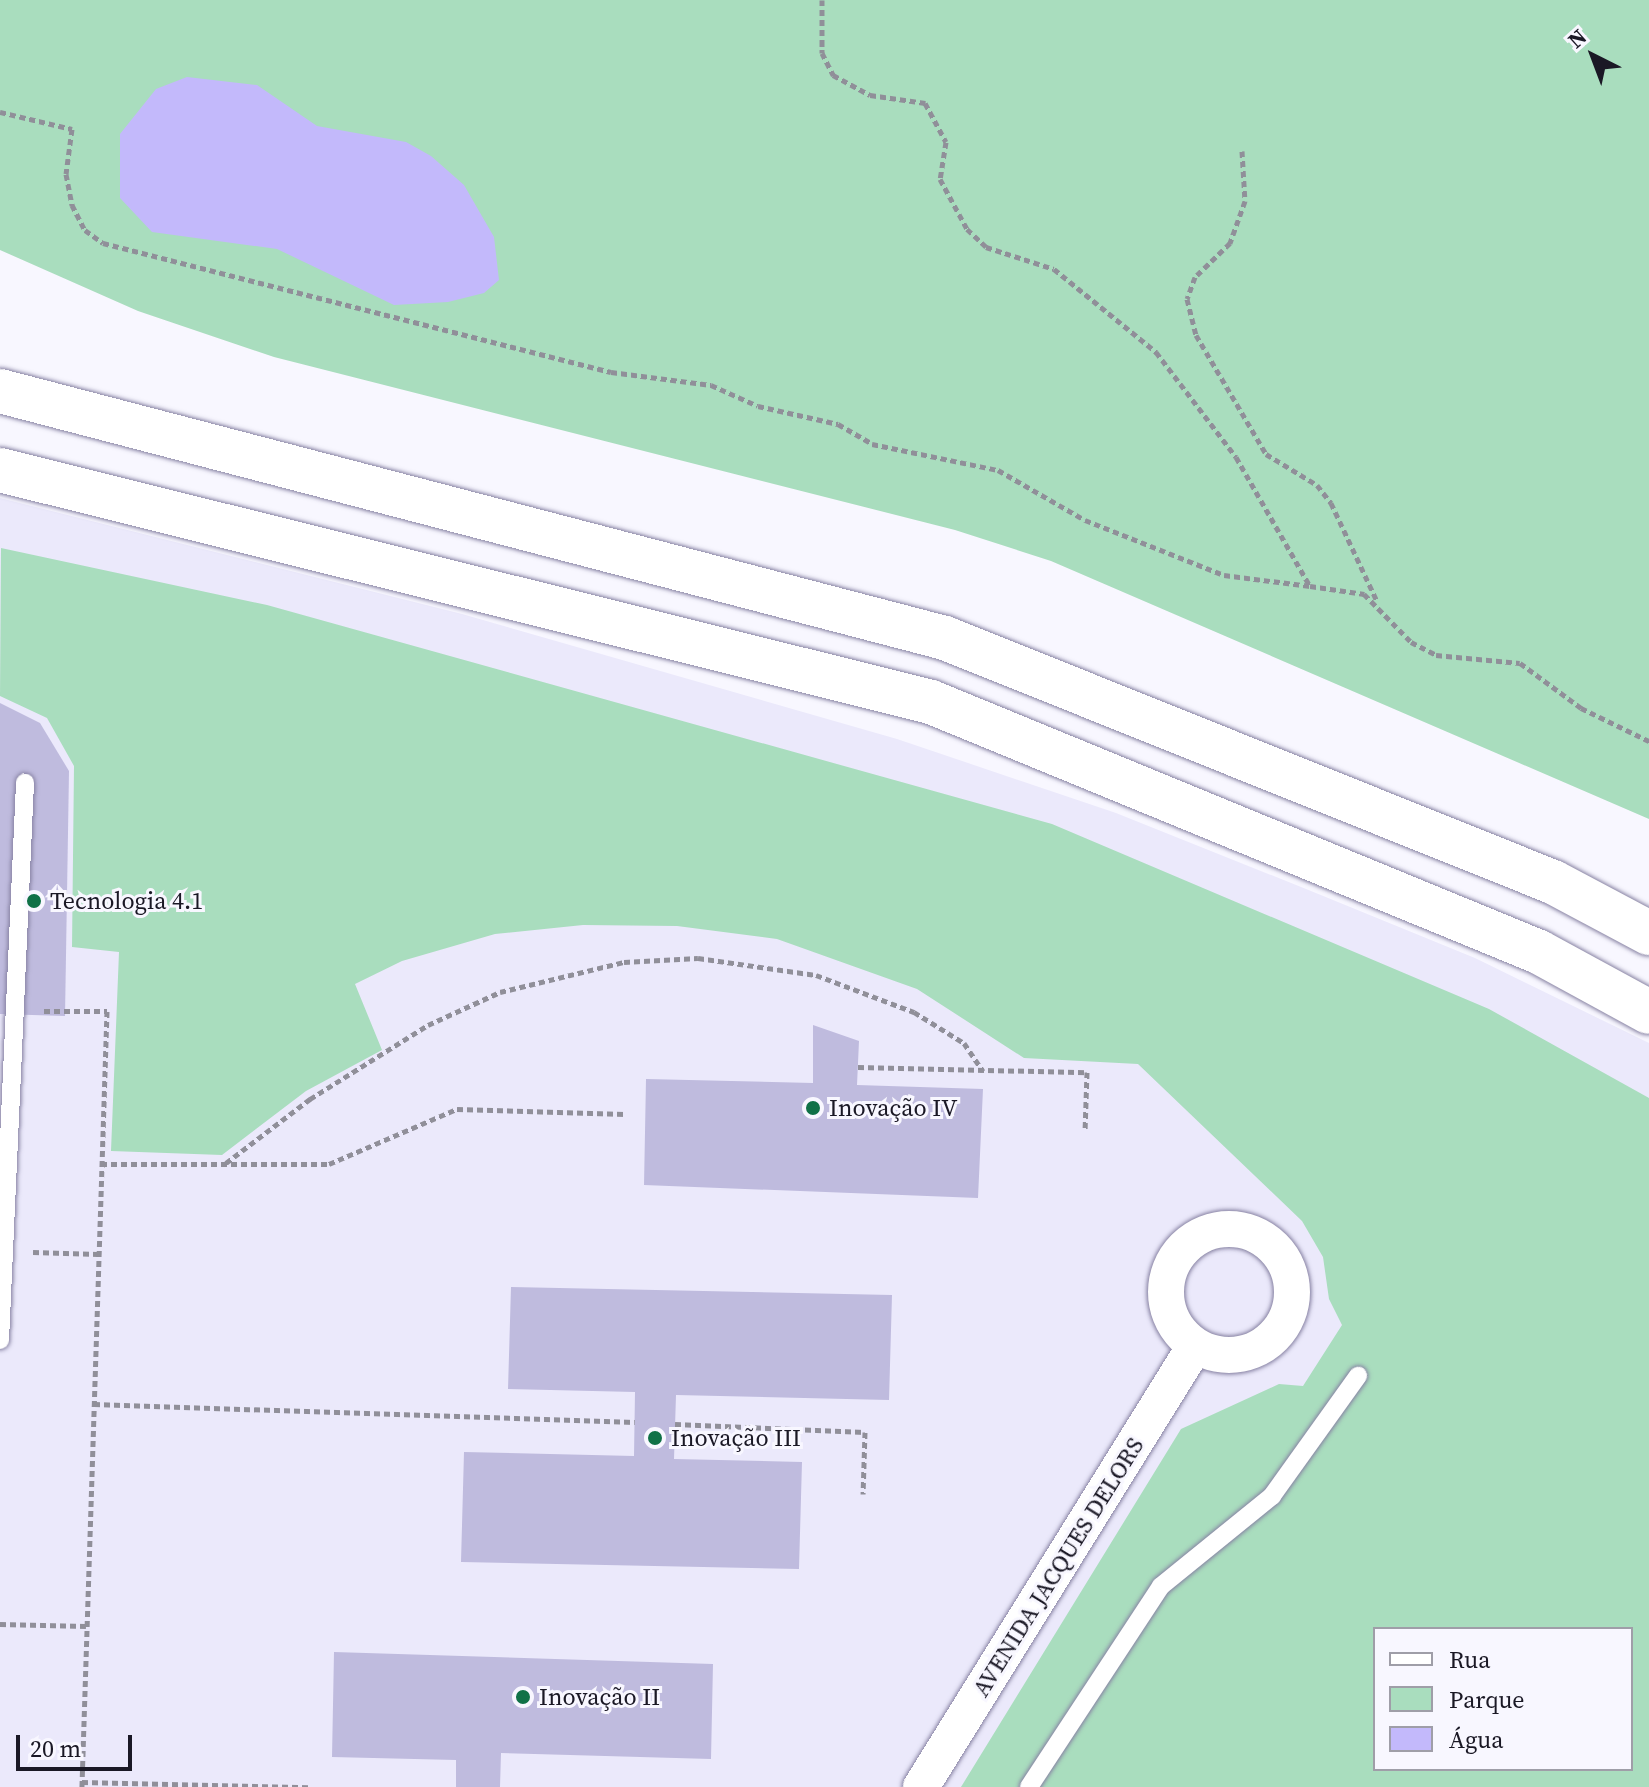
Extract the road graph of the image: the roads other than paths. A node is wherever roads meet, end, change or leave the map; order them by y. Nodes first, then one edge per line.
1 (0, 391) edge
2 (0, 470) edge
3 (25, 783) dead end
4 (1649, 933) edge
5 (1649, 1012) edge
6 (7, 1049) edge
7 (0, 1340) edge
8 (1195, 1346) dead end
9 (1358, 1376) dead end
10 (921, 1787) edge
11 (1029, 1787) edge

1 - 4 main road
2 - 5 main road
3 - 6 lane
6 - 7 lane
8 - 10 street, AVENIDA JACQUES DELORS
9 - 11 lane

